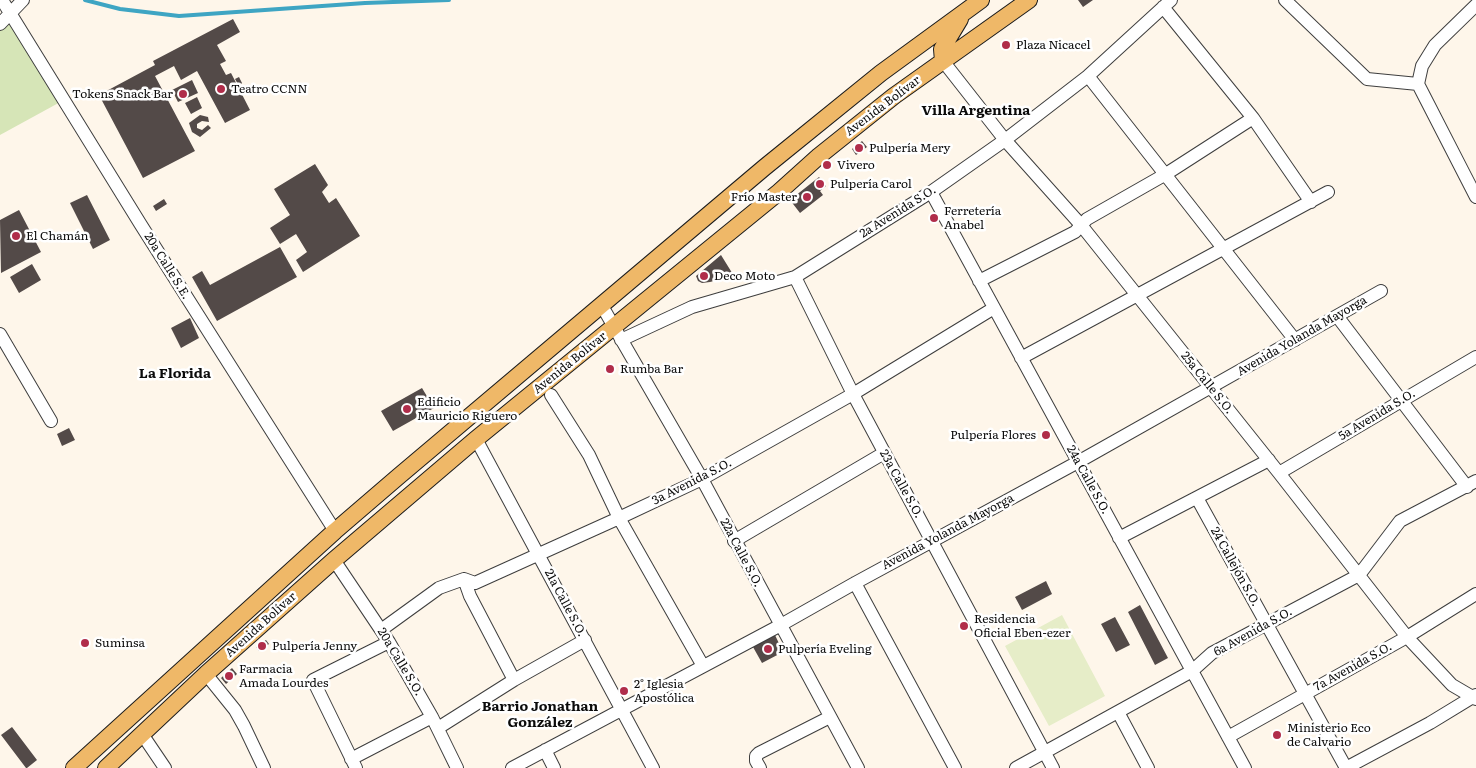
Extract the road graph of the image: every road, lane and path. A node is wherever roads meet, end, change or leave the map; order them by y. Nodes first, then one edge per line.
1 (1, 0) edge
2 (23, 0) edge
3 (981, 0) edge
4 (1030, 0) edge
5 (1285, 0) edge
6 (1167, 3) edge
7 (1476, 5) edge
8 (964, 12) junction
9 (11, 13) junction
10 (0, 24) edge
11 (898, 61) junction
12 (943, 61) junction
13 (1088, 76) junction
14 (1418, 84) junction
15 (1253, 118) junction
16 (1005, 140) junction
17 (1166, 174) junction
18 (931, 192) junction
19 (1328, 192) dead end
20 (1476, 197) edge
21 (1311, 202) junction
22 (1081, 226) junction
23 (1223, 249) junction
24 (795, 277) junction
25 (979, 281) junction
26 (1381, 291) dead end
27 (1137, 296) junction
28 (602, 306) junction
29 (994, 308) junction
30 (1337, 316) junction
31 (0, 334) edge
32 (617, 334) junction
33 (1295, 340) junction
34 (1476, 356) edge
35 (1022, 358) junction
36 (1211, 388) junction
37 (852, 394) junction
38 (551, 395) dead end
39 (1402, 400) junction
40 (51, 421) dead end
41 (476, 439) junction
42 (884, 453) junction
43 (1269, 460) junction
44 (1078, 462) junction
45 (1279, 473) junction
46 (702, 479) junction
47 (1471, 484) edge
48 (1197, 498) junction
49 (620, 518) junction
50 (335, 531) junction
51 (1120, 538) junction
52 (734, 541) junction
53 (932, 541) junction
54 (538, 554) junction
55 (334, 560) junction
56 (1359, 575) junction
57 (464, 579) junction
58 (854, 583) junction
59 (1476, 594) edge
60 (1266, 624) junction
61 (779, 626) junction
62 (381, 630) junction
63 (1407, 637) junction
64 (584, 640) junction
65 (389, 642) junction
66 (703, 666) junction
67 (1192, 671) junction
68 (206, 674) junction
69 (514, 680) junction
70 (1305, 694) junction
71 (1475, 697) edge
72 (622, 710) junction
73 (1118, 712) junction
74 (830, 717) junction
75 (435, 723) junction
76 (142, 734) junction
77 (1228, 737) junction
78 (545, 750) junction
79 (1044, 752) junction
80 (353, 764) edge
81 (74, 768) edge
82 (106, 768) edge
83 (165, 768) edge
84 (264, 768) edge
85 (457, 768) edge
86 (512, 768) edge
87 (554, 768) edge
88 (653, 768) edge
89 (760, 768) edge
90 (858, 768) edge
91 (955, 768) edge
92 (1016, 768) edge
93 (1053, 768) edge
94 (1148, 768) edge
95 (1245, 768) edge
96 (1346, 768) edge

1 - 9 street, 20a Calle S.E.
2 - 9 street
3 - 8 main road, Avenida Bolívar
4 - 12 main road, Avenida Bolívar
5 - 14 street
6 - 13 street, 2a Avenida S.O.
6 - 15 street
7 - 14 street
8 - 11 main road, Avenida Bolívar
8 - 12 main road
9 - 10 street
9 - 50 street, 20a Calle S.E.
11 - 12 main road
11 - 28 main road, Avenida Bolívar
12 - 16 street, 25a Calle S.O.
12 - 32 main road, Avenida Bolívar
13 - 16 street, 2a Avenida S.O.
13 - 17 street
14 - 20 street
15 - 17 street
15 - 21 street
16 - 18 street, 2a Avenida S.O.
16 - 22 street, 25a Calle S.O.
17 - 22 street
17 - 23 street
18 - 24 street, 2a Avenida S.O.
18 - 25 street, 24a Calle S.O.
19 - 21 street
21 - 23 street
22 - 25 street
22 - 27 street, 25a Calle S.O.
23 - 27 street
23 - 33 street
24 - 32 street, 2a Avenida S.O.
24 - 37 street, 23a Calle S.O.
25 - 29 street, 24a Calle S.O.
26 - 30 street, Avenida Yolanda Mayorga
27 - 35 street
27 - 36 street, 25a Calle S.O.
28 - 32 street
28 - 50 main road, Avenida Bolívar
29 - 35 street, 24a Calle S.O.
29 - 37 street, 3a Avenida S.O.
30 - 33 street, Avenida Yolanda Mayorga
30 - 39 street
31 - 40 street
32 - 41 main road, Avenida Bolívar
32 - 46 street, 22a Calle S.O.
33 - 36 street, Avenida Yolanda Mayorga
34 - 39 street, 5a Avenida S.O.
35 - 44 street, 24a Calle S.O.
36 - 43 street, 25a Calle S.O.
36 - 44 street, Avenida Yolanda Mayorga
37 - 42 street, 23a Calle S.O.
37 - 46 street, 3a Avenida S.O.
38 - 49 street
39 - 45 street, 5a Avenida S.O.
39 - 47 street
41 - 54 street, 21a Calle S.O.
41 - 55 main road, Avenida Bolívar
42 - 52 street
42 - 53 street, 23a Calle S.O.
43 - 45 street, 25a Calle S.O.
43 - 48 street
44 - 51 street, 24a Calle S.O.
44 - 53 street, Avenida Yolanda Mayorga
45 - 56 street, 25a Calle S.O.
46 - 49 street, 3a Avenida S.O.
46 - 52 street, 22a Calle S.O.
47 - 56 street, 6a Avenida S.O.
48 - 51 street
48 - 60 street, 24 Callejón S.O.
49 - 54 street, 3a Avenida S.O.
49 - 66 street
50 - 81 main road, Avenida Bolívar
51 - 67 street, 24a Calle S.O.
52 - 61 street, 22a Calle S.O.
53 - 58 street, Avenida Yolanda Mayorga
53 - 79 street, 23a Calle S.O.
54 - 57 street, 3a Avenida S.O.
54 - 64 street, 21a Calle S.O.
55 - 62 street, 20a Calle S.O.
55 - 68 main road, Avenida Bolívar
56 - 60 street, 6a Avenida S.O.
56 - 63 street, 25a Calle S.O.
57 - 62 street, 3a Avenida S.O.
57 - 69 street
58 - 61 street, Avenida Yolanda Mayorga
58 - 91 street
59 - 63 street, 7a Avenida S.O.
60 - 67 street, 6a Avenida S.O.
60 - 70 street, 24 Callejón S.O.
61 - 66 street, Avenida Yolanda Mayorga
61 - 74 street, 22a Calle S.O.
62 - 65 street, 20a Calle S.O.
63 - 70 street, 7a Avenida S.O.
63 - 71 street, 25a Calle S.O.
64 - 69 street
64 - 72 street, 21a Calle S.O.
65 - 75 street, 20a Calle S.O.
65 - 80 street
66 - 72 street, Avenida Yolanda Mayorga
67 - 73 street, 6a Avenida S.O.
67 - 77 street, 24a Calle S.O.
68 - 76 main road, Avenida Bolívar
68 - 84 street
69 - 75 street
70 - 77 street, 7a Avenida S.O.
70 - 96 street, 24 Callejón S.O.
71 - 96 street
72 - 78 street, Avenida Yolanda Mayorga
72 - 88 street, 21a Calle S.O.
73 - 79 street, 6a Avenida S.O.
73 - 94 street
74 - 89 street
74 - 90 street, 22a Calle S.O.
75 - 80 street
75 - 85 street, 20a Calle S.O.
76 - 82 main road, Avenida Bolívar
76 - 83 street
77 - 95 street, 24a Calle S.O.
78 - 86 street, Avenida Yolanda Mayorga
78 - 87 street
79 - 92 street, 6a Avenida S.O.
79 - 93 street, 23a Calle S.O.

